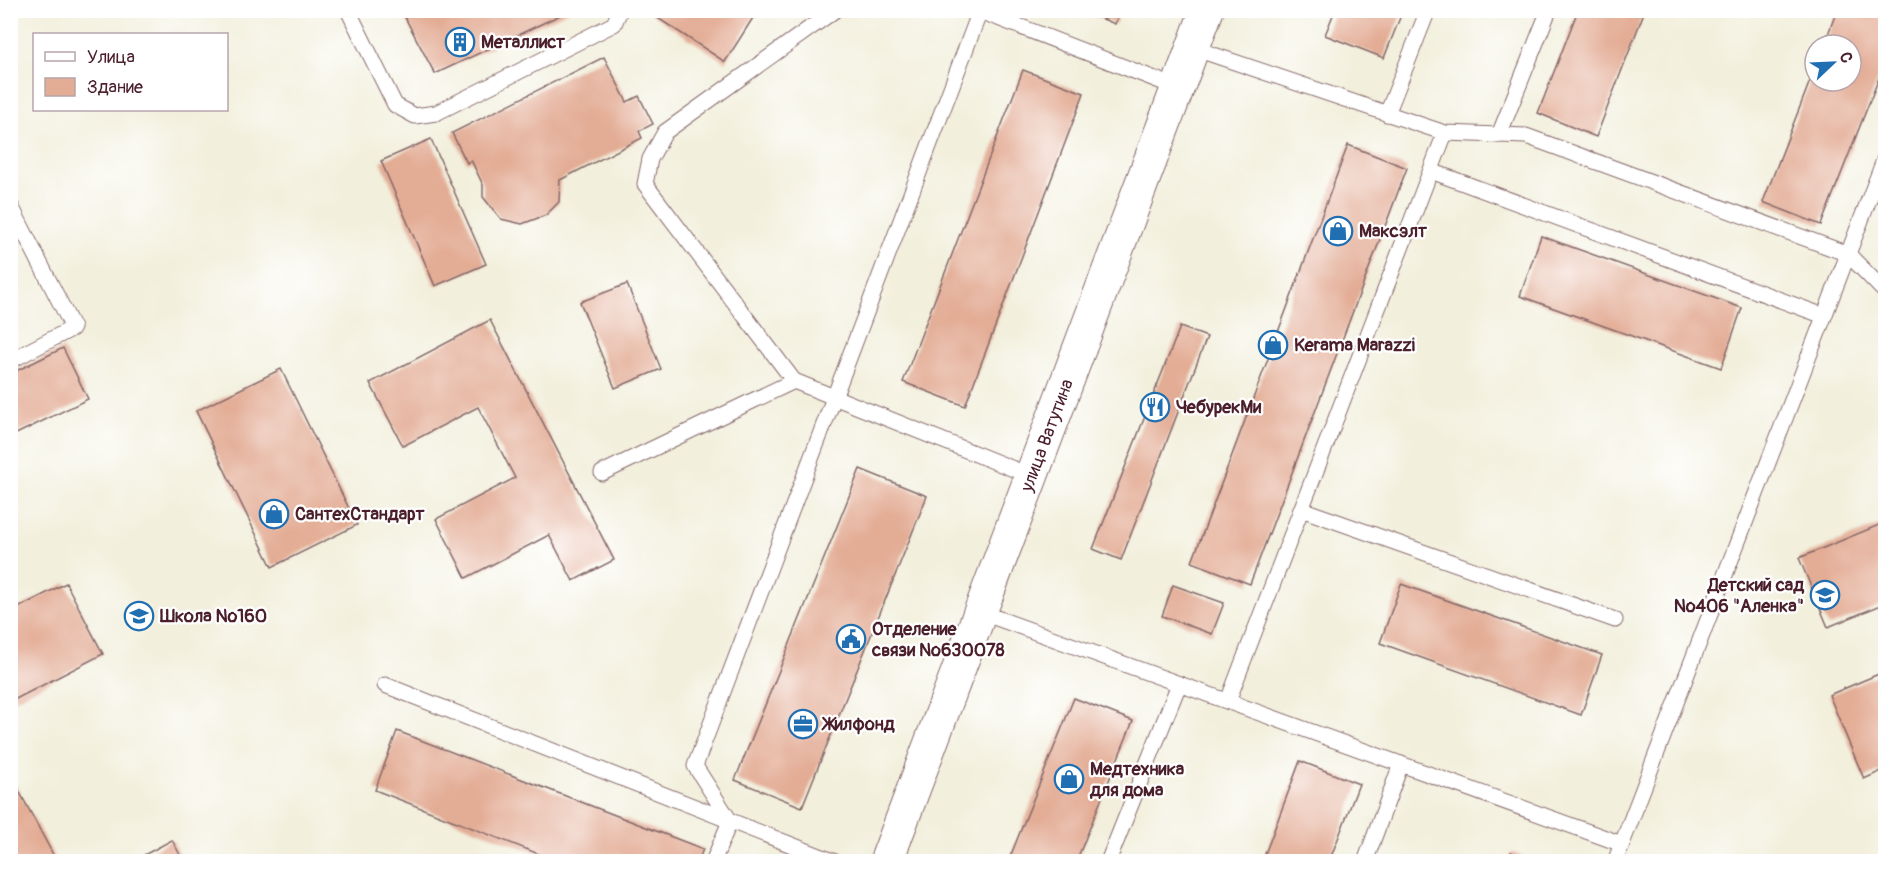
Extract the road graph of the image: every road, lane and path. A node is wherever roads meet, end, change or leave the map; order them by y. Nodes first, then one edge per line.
1 (348, 10) edge
2 (620, 10) edge
3 (835, 10) edge
4 (1207, 10) edge
5 (1428, 10) edge
6 (1549, 10) edge
7 (980, 11) edge
8 (1193, 48) junction
9 (1178, 87) junction
10 (1387, 114) junction
11 (1445, 133) junction
12 (1499, 135) junction
13 (1886, 155) edge
14 (1431, 171) junction
15 (10, 204) edge
16 (1848, 254) junction
17 (1886, 293) edge
18 (1824, 316) junction
19 (10, 361) edge
20 (794, 381) junction
21 (836, 398) junction
22 (602, 472) dead end
23 (1031, 476) junction
24 (1301, 508) junction
25 (980, 612) junction
26 (1615, 620) dead end
27 (1179, 684) junction
28 (385, 685) dead end
29 (1228, 702) junction
30 (1401, 764) junction
31 (730, 821) junction
32 (1622, 844) junction
33 (713, 861) edge
34 (835, 861) edge
35 (886, 861) edge
36 (1108, 861) edge
37 (1365, 861) edge
38 (1615, 861) edge

1 - 2 lane
3 - 20 lane
4 - 8 main road, улица Ватутина
5 - 10 lane
6 - 12 lane
7 - 9 lane
7 - 21 lane
8 - 9 main road, улица Ватутина
8 - 10 lane
9 - 23 main road, улица Ватутина
10 - 11 lane
11 - 12 lane
11 - 14 lane
12 - 16 lane
13 - 16 lane
14 - 18 lane
14 - 24 lane
15 - 19 lane
16 - 17 lane
16 - 18 lane
18 - 32 lane
20 - 21 lane
20 - 22 lane
21 - 23 lane
21 - 31 lane
23 - 25 main road, улица Ватутина
24 - 26 lane
24 - 29 lane
25 - 27 lane
25 - 35 main road, улица Ватутина
27 - 29 lane
27 - 36 lane
28 - 31 lane
29 - 30 lane
30 - 32 lane
30 - 37 lane
31 - 33 lane
31 - 34 lane
32 - 38 lane

